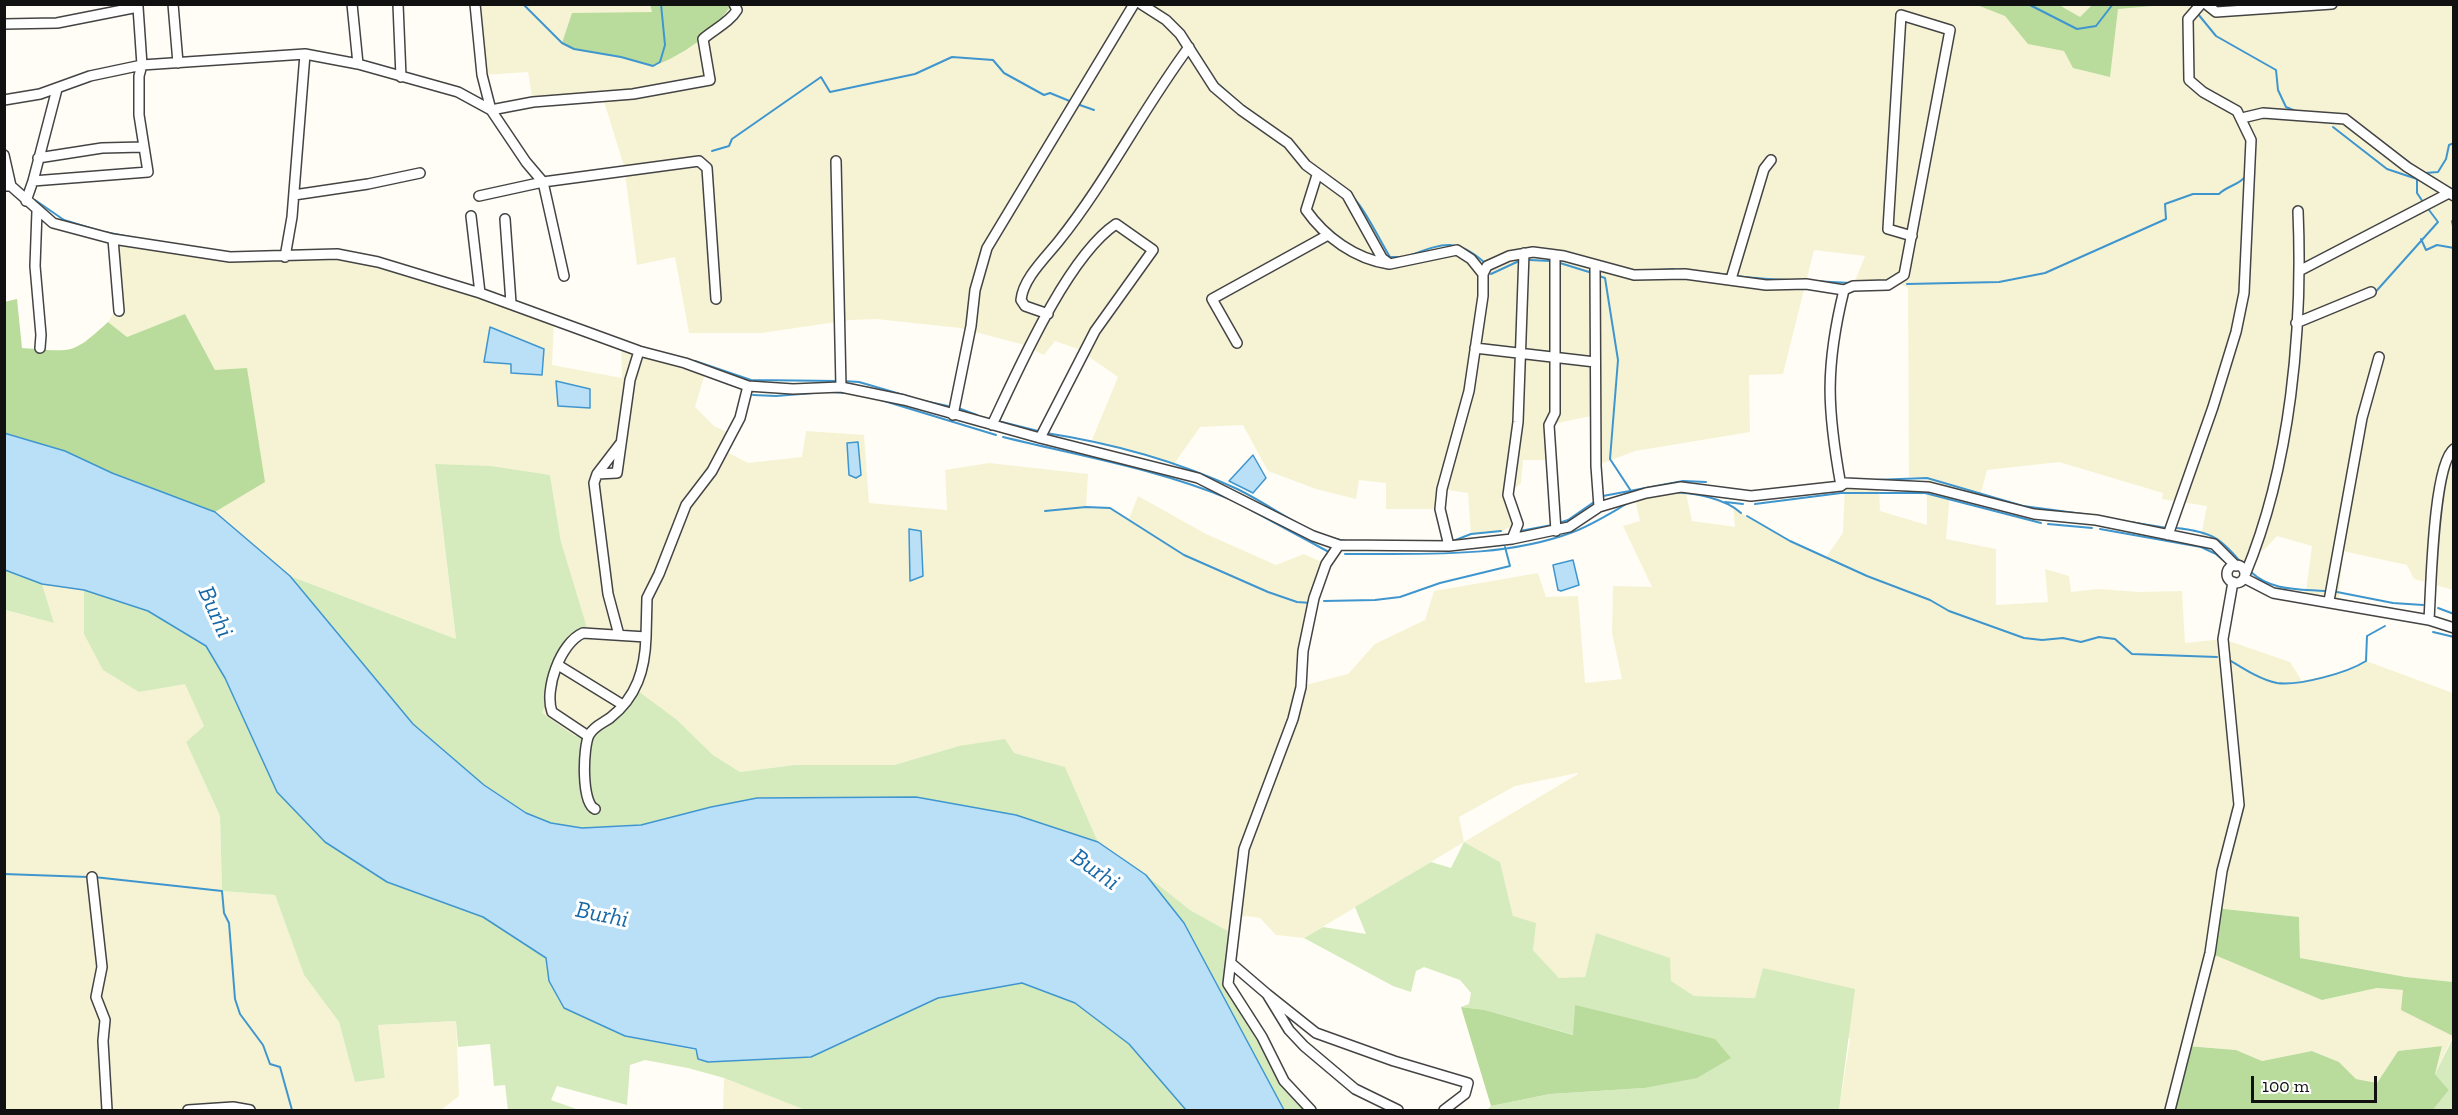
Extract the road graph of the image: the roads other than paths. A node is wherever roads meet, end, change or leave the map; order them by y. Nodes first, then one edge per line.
1 (173, 4) edge
2 (352, 4) edge
3 (398, 4) edge
4 (475, 4) edge
5 (734, 4) edge
6 (1134, 4) edge
7 (1141, 4) edge
8 (2201, 4) edge
9 (2206, 4) edge
10 (2331, 4) edge
11 (4, 24) edge
12 (1189, 47) junction
13 (305, 54) junction
14 (178, 63) junction
15 (358, 64) junction
16 (142, 65) junction
17 (401, 76) junction
18 (57, 89) junction
19 (4, 100) edge
20 (491, 110) junction
21 (2242, 118) junction
22 (143, 147) junction
23 (4, 155) edge
24 (38, 158) junction
25 (1771, 160) dead end
26 (836, 161) dead end
27 (420, 173) dead end
28 (1317, 175) junction
29 (33, 181) junction
30 (543, 182) junction
31 (8, 186) edge
32 (2451, 194) edge
33 (294, 195) junction
34 (479, 196) dead end
35 (26, 201) junction
36 (37, 211) junction
37 (2298, 211) dead end
38 (471, 216) dead end
39 (505, 219) dead end
40 (1328, 235) junction
41 (1912, 236) junction
42 (113, 240) junction
43 (1524, 253) junction
44 (1555, 255) junction
45 (285, 257) junction
46 (1390, 264) junction
47 (1595, 265) junction
48 (2301, 270) junction
49 (1483, 274) junction
50 (564, 276) dead end
51 (1731, 279) junction
52 (1844, 290) junction
53 (2371, 292) dead end
54 (480, 293) junction
55 (716, 298) dead end
56 (511, 303) junction
57 (119, 311) dead end
58 (1048, 314) junction
59 (2296, 323) junction
60 (1237, 343) dead end
61 (40, 348) dead end
62 (1475, 348) junction
63 (639, 351) junction
64 (1519, 355) junction
65 (1556, 357) junction
66 (2379, 357) dead end
67 (1595, 362) junction
68 (841, 383) junction
69 (748, 386) junction
70 (953, 415) junction
71 (992, 425) junction
72 (1040, 438) junction
73 (620, 444) junction
74 (2454, 449) edge
75 (597, 474) junction
76 (1841, 486) junction
77 (1599, 507) junction
78 (1556, 531) junction
79 (2168, 535) junction
80 (1512, 539) junction
81 (1339, 545) junction
82 (1449, 546) junction
83 (2236, 566) junction
84 (2245, 576) junction
85 (2234, 582) junction
86 (2329, 601) junction
87 (2429, 620) junction
88 (2454, 628) edge
89 (619, 635) junction
90 (646, 637) junction
91 (558, 665) junction
92 (623, 705) junction
93 (588, 736) junction
94 (595, 808) dead end
95 (92, 877) dead end
96 (1232, 964) junction
97 (1267, 994) junction
98 (107, 1110) edge
99 (188, 1110) edge
100 (250, 1110) edge
101 (1311, 1110) edge
102 (1395, 1110) edge
103 (1444, 1110) edge
104 (2170, 1110) edge

1 - 14 street
2 - 15 street
3 - 17 street
4 - 20 street
5 - 20 street
6 - 70 street
7 - 12 street
8 - 21 street
9 - 10 street
11 - 16 street
12 - 28 street
12 - 58 street
13 - 14 street
13 - 15 street
13 - 33 street
14 - 16 street
15 - 17 street
16 - 18 street
16 - 22 street
17 - 20 street
18 - 19 street
18 - 24 street
20 - 30 street
21 - 32 street
21 - 79 street
22 - 24 street
22 - 29 street
23 - 31 street
24 - 29 street
25 - 51 street
26 - 68 street
27 - 33 street
28 - 40 street
28 - 46 street
29 - 35 street
30 - 34 street
30 - 50 street
30 - 55 street
31 - 35 street
32 - 48 street
33 - 45 street
35 - 36 street
36 - 42 street
36 - 61 street
37 - 48 street
38 - 54 street
39 - 56 street
40 - 46 street
40 - 60 street
41 - 41 street
41 - 52 street
42 - 45 street
42 - 57 street
43 - 44 street
43 - 49 street
43 - 64 street
44 - 47 street
44 - 65 street
45 - 54 street
46 - 49 street
47 - 51 street
47 - 67 street
48 - 59 street
49 - 62 street
51 - 52 street
52 - 76 street
53 - 59 street
54 - 56 street
56 - 63 street
58 - 71 street
58 - 72 street
59 - 84 street
62 - 64 street
62 - 82 street
63 - 69 street
63 - 73 street
64 - 65 street
64 - 80 street
65 - 67 street
65 - 78 street
66 - 86 street
67 - 77 street
68 - 69 street
68 - 70 street
69 - 90 street
70 - 71 street
71 - 72 street
72 - 81 street
73 - 75 street
73 - 75 street
74 - 87 street
75 - 89 street
76 - 77 street
76 - 79 street
77 - 78 street
78 - 80 street
79 - 83 street
80 - 82 street
81 - 82 street
81 - 96 street
83 - 84 street
83 - 85 street
84 - 85 street
84 - 86 street
85 - 104 street
86 - 87 street
87 - 88 street
89 - 90 street
89 - 91 street
90 - 92 street
91 - 92 street
91 - 93 street
92 - 93 street
93 - 94 street
95 - 98 street
96 - 97 street
96 - 101 street
97 - 102 street
97 - 103 street
99 - 100 street

